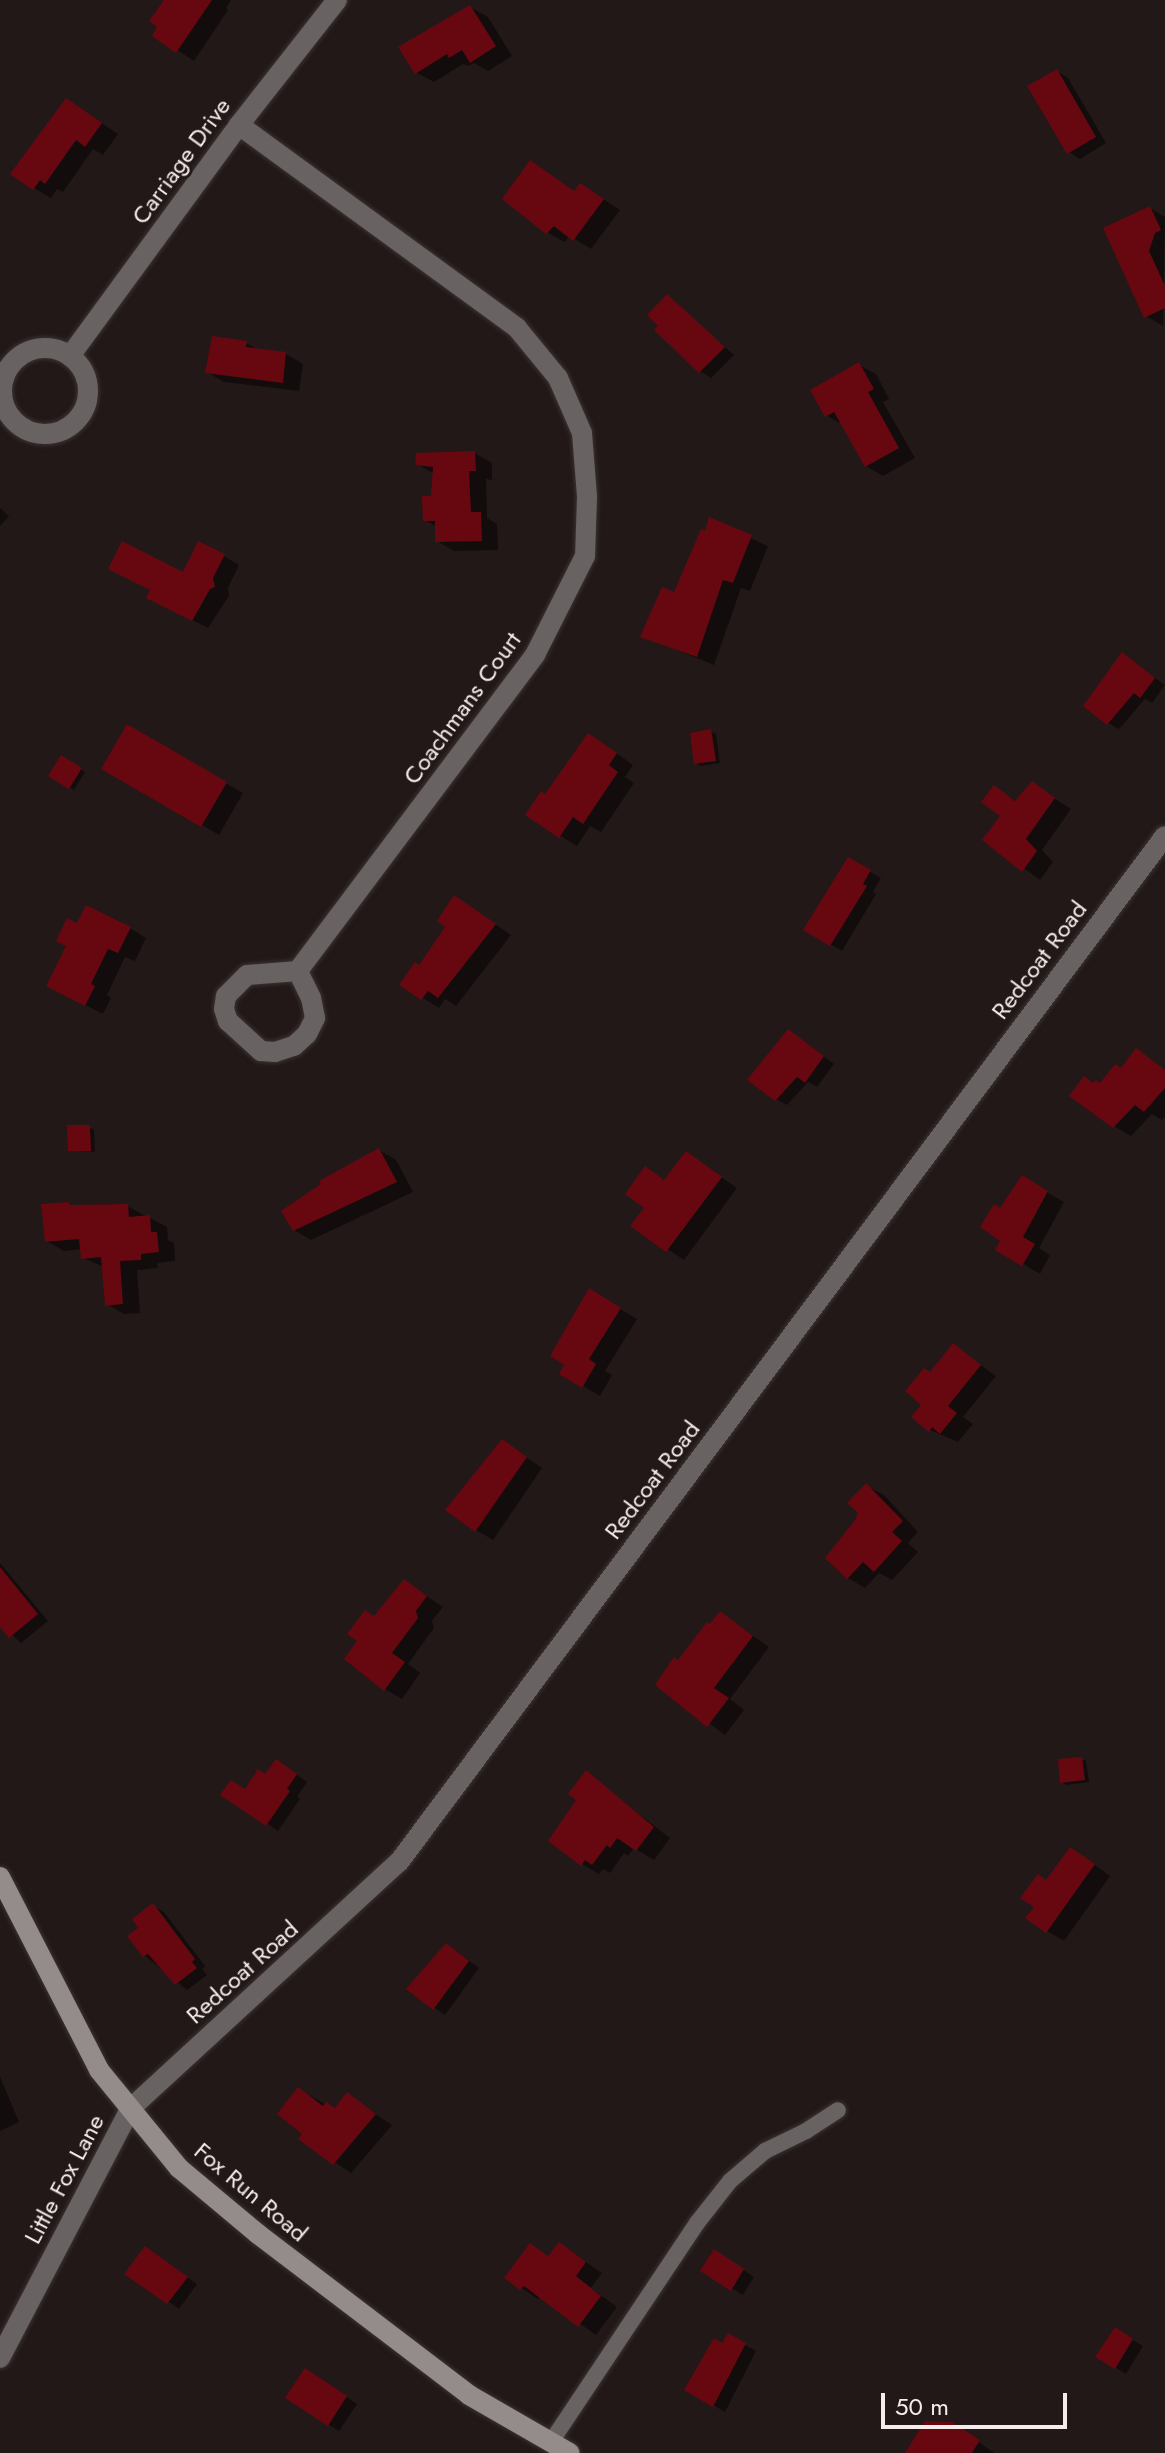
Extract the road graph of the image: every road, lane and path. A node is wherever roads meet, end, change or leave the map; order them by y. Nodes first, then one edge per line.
1 (337, 0) edge
2 (239, 125) junction
3 (70, 356) junction
4 (1165, 836) edge
5 (298, 971) junction
6 (0, 1877) edge
7 (6, 1906) edge
8 (130, 2109) junction
9 (838, 2110) dead end
10 (0, 2358) edge
11 (551, 2442) junction
12 (570, 2453) edge

1 - 2 street, Carriage Drive
2 - 3 street, Carriage Drive
2 - 5 street, Coachmans Court
3 - 3 street
4 - 8 street, Redcoat Road
5 - 5 street
6 - 7 street, Fox Run Road
7 - 8 street, Fox Run Road
8 - 10 street, Little Fox Lane
8 - 11 street, Fox Run Road
9 - 11 lane
11 - 12 street, Fox Run Road

